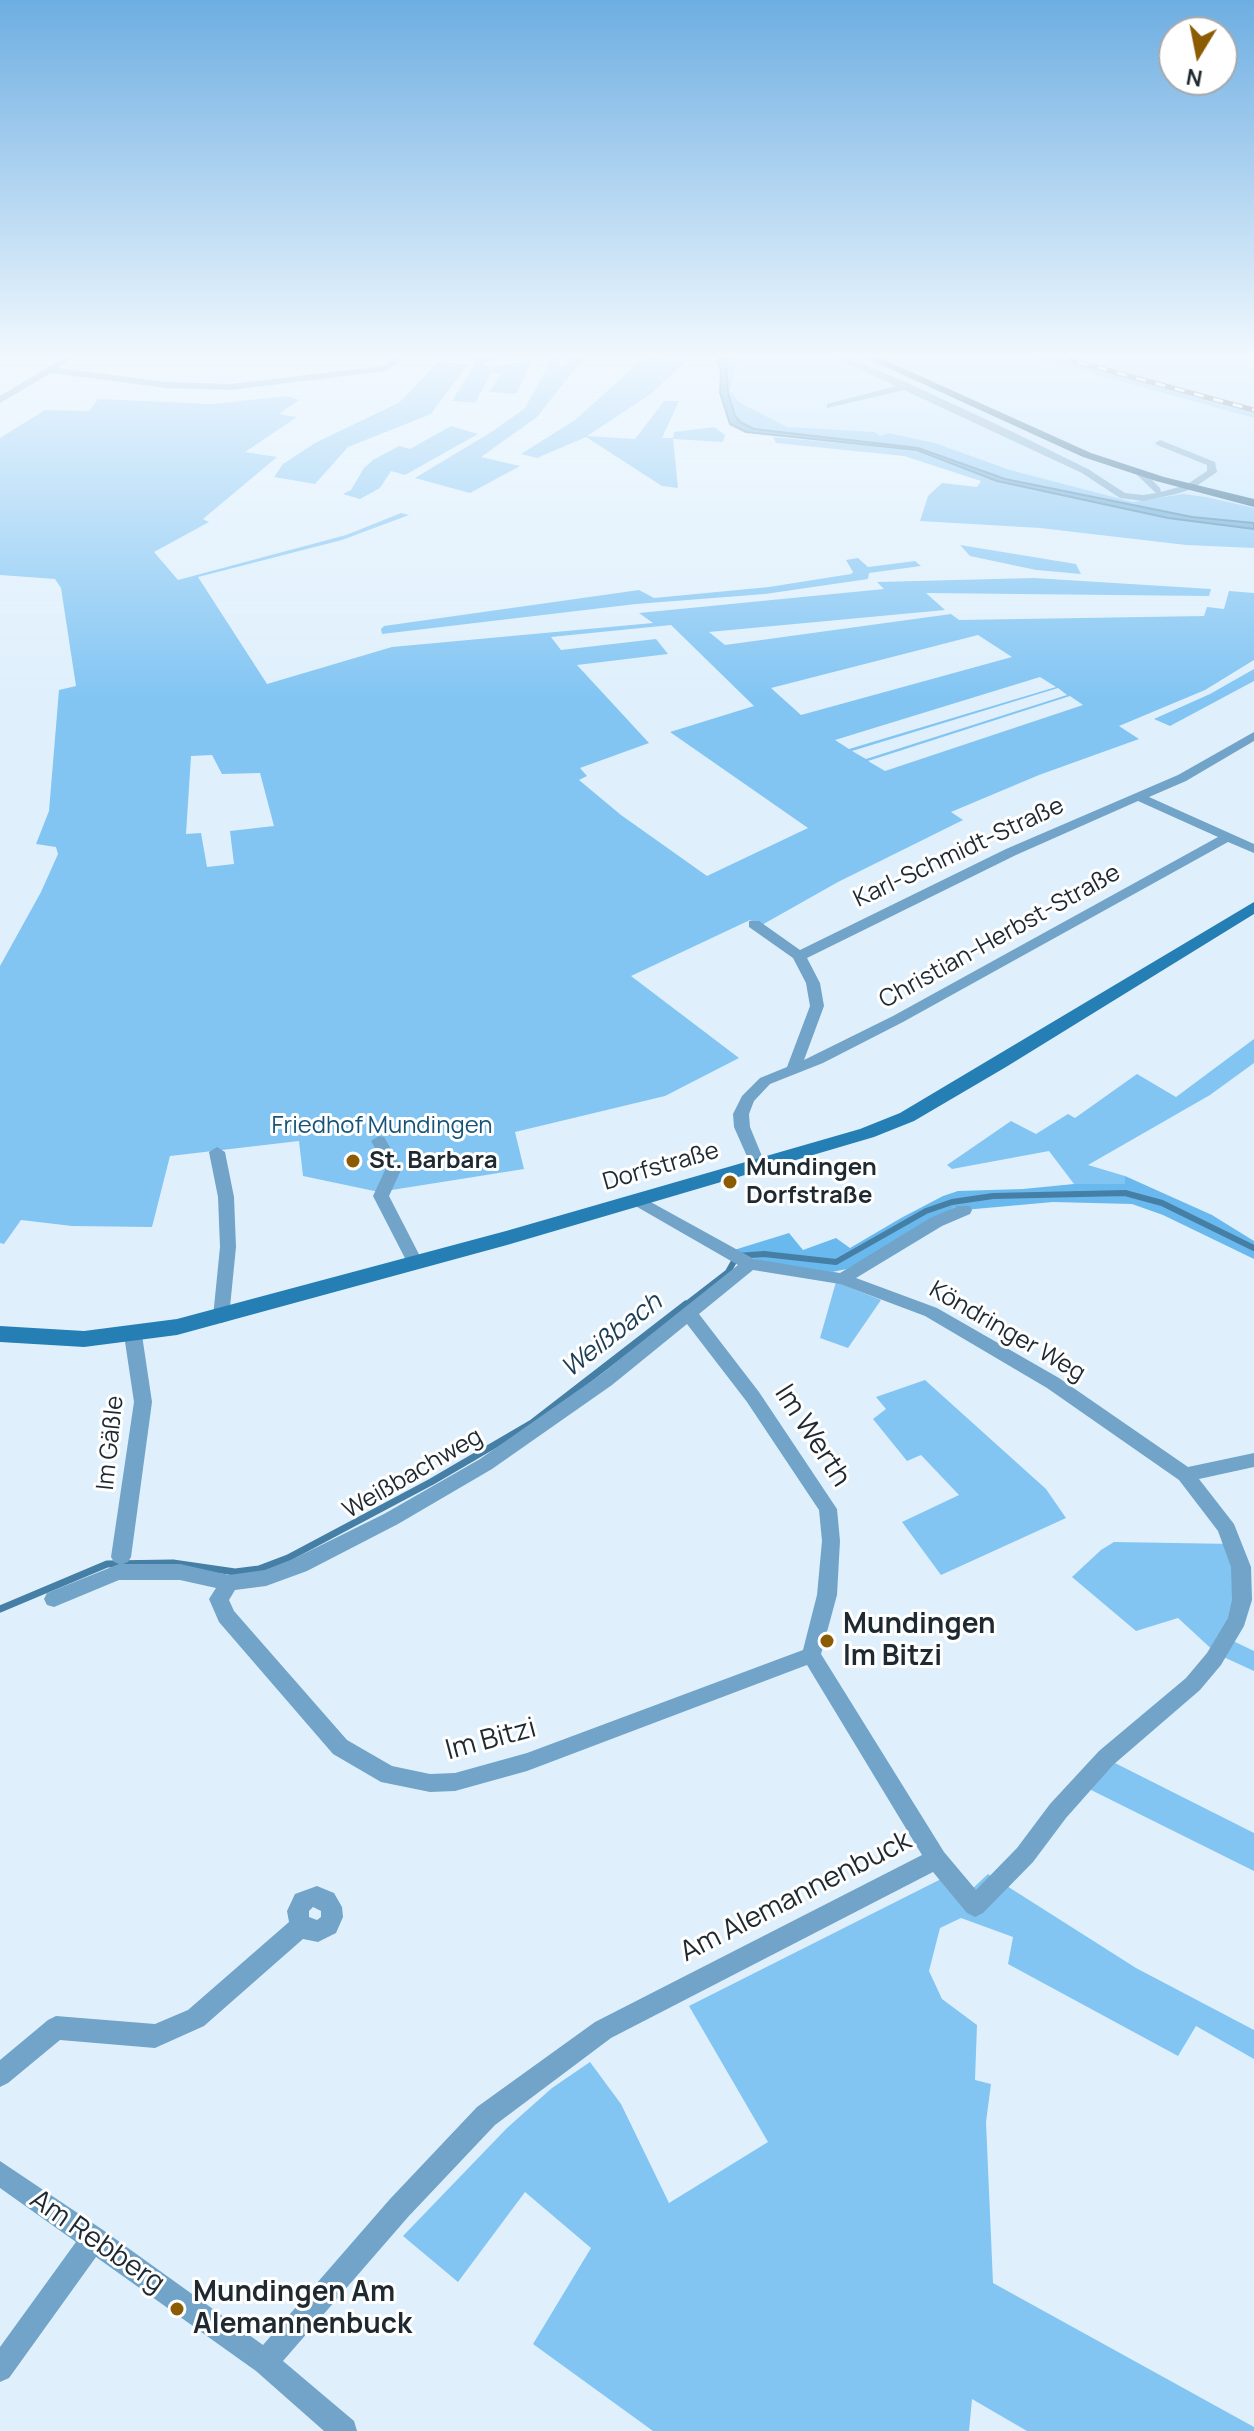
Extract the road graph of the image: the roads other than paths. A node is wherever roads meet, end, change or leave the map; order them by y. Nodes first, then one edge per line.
1 (1084, 470) edge
2 (1133, 470) edge
3 (1212, 470) edge
4 (1140, 473) junction
5 (1204, 476) junction
6 (1171, 482) junction
7 (1189, 487) junction
8 (1155, 493) junction
9 (1222, 496) junction
10 (1254, 503) edge
11 (1254, 736) edge
12 (1141, 798) junction
13 (1226, 838) junction
14 (1254, 849) edge
15 (1254, 907) edge
16 (754, 924) dead end
17 (799, 956) junction
18 (793, 1070) junction
19 (379, 1141) dead end
20 (217, 1152) dead end
21 (758, 1166) junction
22 (638, 1200) junction
23 (964, 1210) dead end
24 (746, 1262) junction
25 (416, 1264) junction
26 (842, 1279) junction
27 (690, 1315) junction
28 (221, 1317) junction
29 (0, 1334) edge
30 (133, 1335) junction
31 (1254, 1460) edge
32 (1185, 1475) junction
33 (121, 1557) dead end
34 (229, 1583) junction
35 (54, 1599) dead end
36 (811, 1655) junction
37 (936, 1859) junction
38 (301, 1926) dead end
39 (0, 2075) edge
40 (0, 2173) edge
41 (94, 2239) junction
42 (265, 2362) junction
43 (0, 2369) edge
44 (344, 2431) edge

1 - 8 street
2 - 4 main road
3 - 5 street
4 - 6 main road
4 - 8 street
5 - 6 street
5 - 7 street
5 - 9 street
6 - 7 main road
6 - 8 street
7 - 8 street
7 - 9 main road
9 - 10 main road
11 - 12 street, Karl-Schmidt-Straße
12 - 13 street
12 - 17 street, Karl-Schmidt-Straße
13 - 14 street
13 - 18 street, Christian-Herbst-Straße
15 - 21 street, Dorfstraße
16 - 17 street
17 - 18 street
18 - 21 street
19 - 25 street
20 - 28 street
21 - 22 street, Dorfstraße
22 - 24 street, Köndringer Weg
22 - 25 street, Dorfstraße
23 - 26 street
24 - 26 street, Köndringer Weg
24 - 27 street, Weißbachweg
25 - 28 street, Dorfstraße
26 - 32 street, Köndringer Weg
27 - 34 street, Weißbachweg
27 - 36 street, Im Werth
28 - 30 street, Dorfstraße
29 - 30 street, Dorfstraße
30 - 33 street, Im Gäßle
31 - 32 street
32 - 37 street, Am Alemannenbuck
34 - 35 street, Weißbachweg
34 - 36 street, Im Bitzi
36 - 37 street
37 - 42 street, Am Alemannenbuck
38 - 39 street
40 - 41 street, Am Rebberg
41 - 42 street, Am Rebberg
41 - 43 street
42 - 44 street, Am Rebberg

